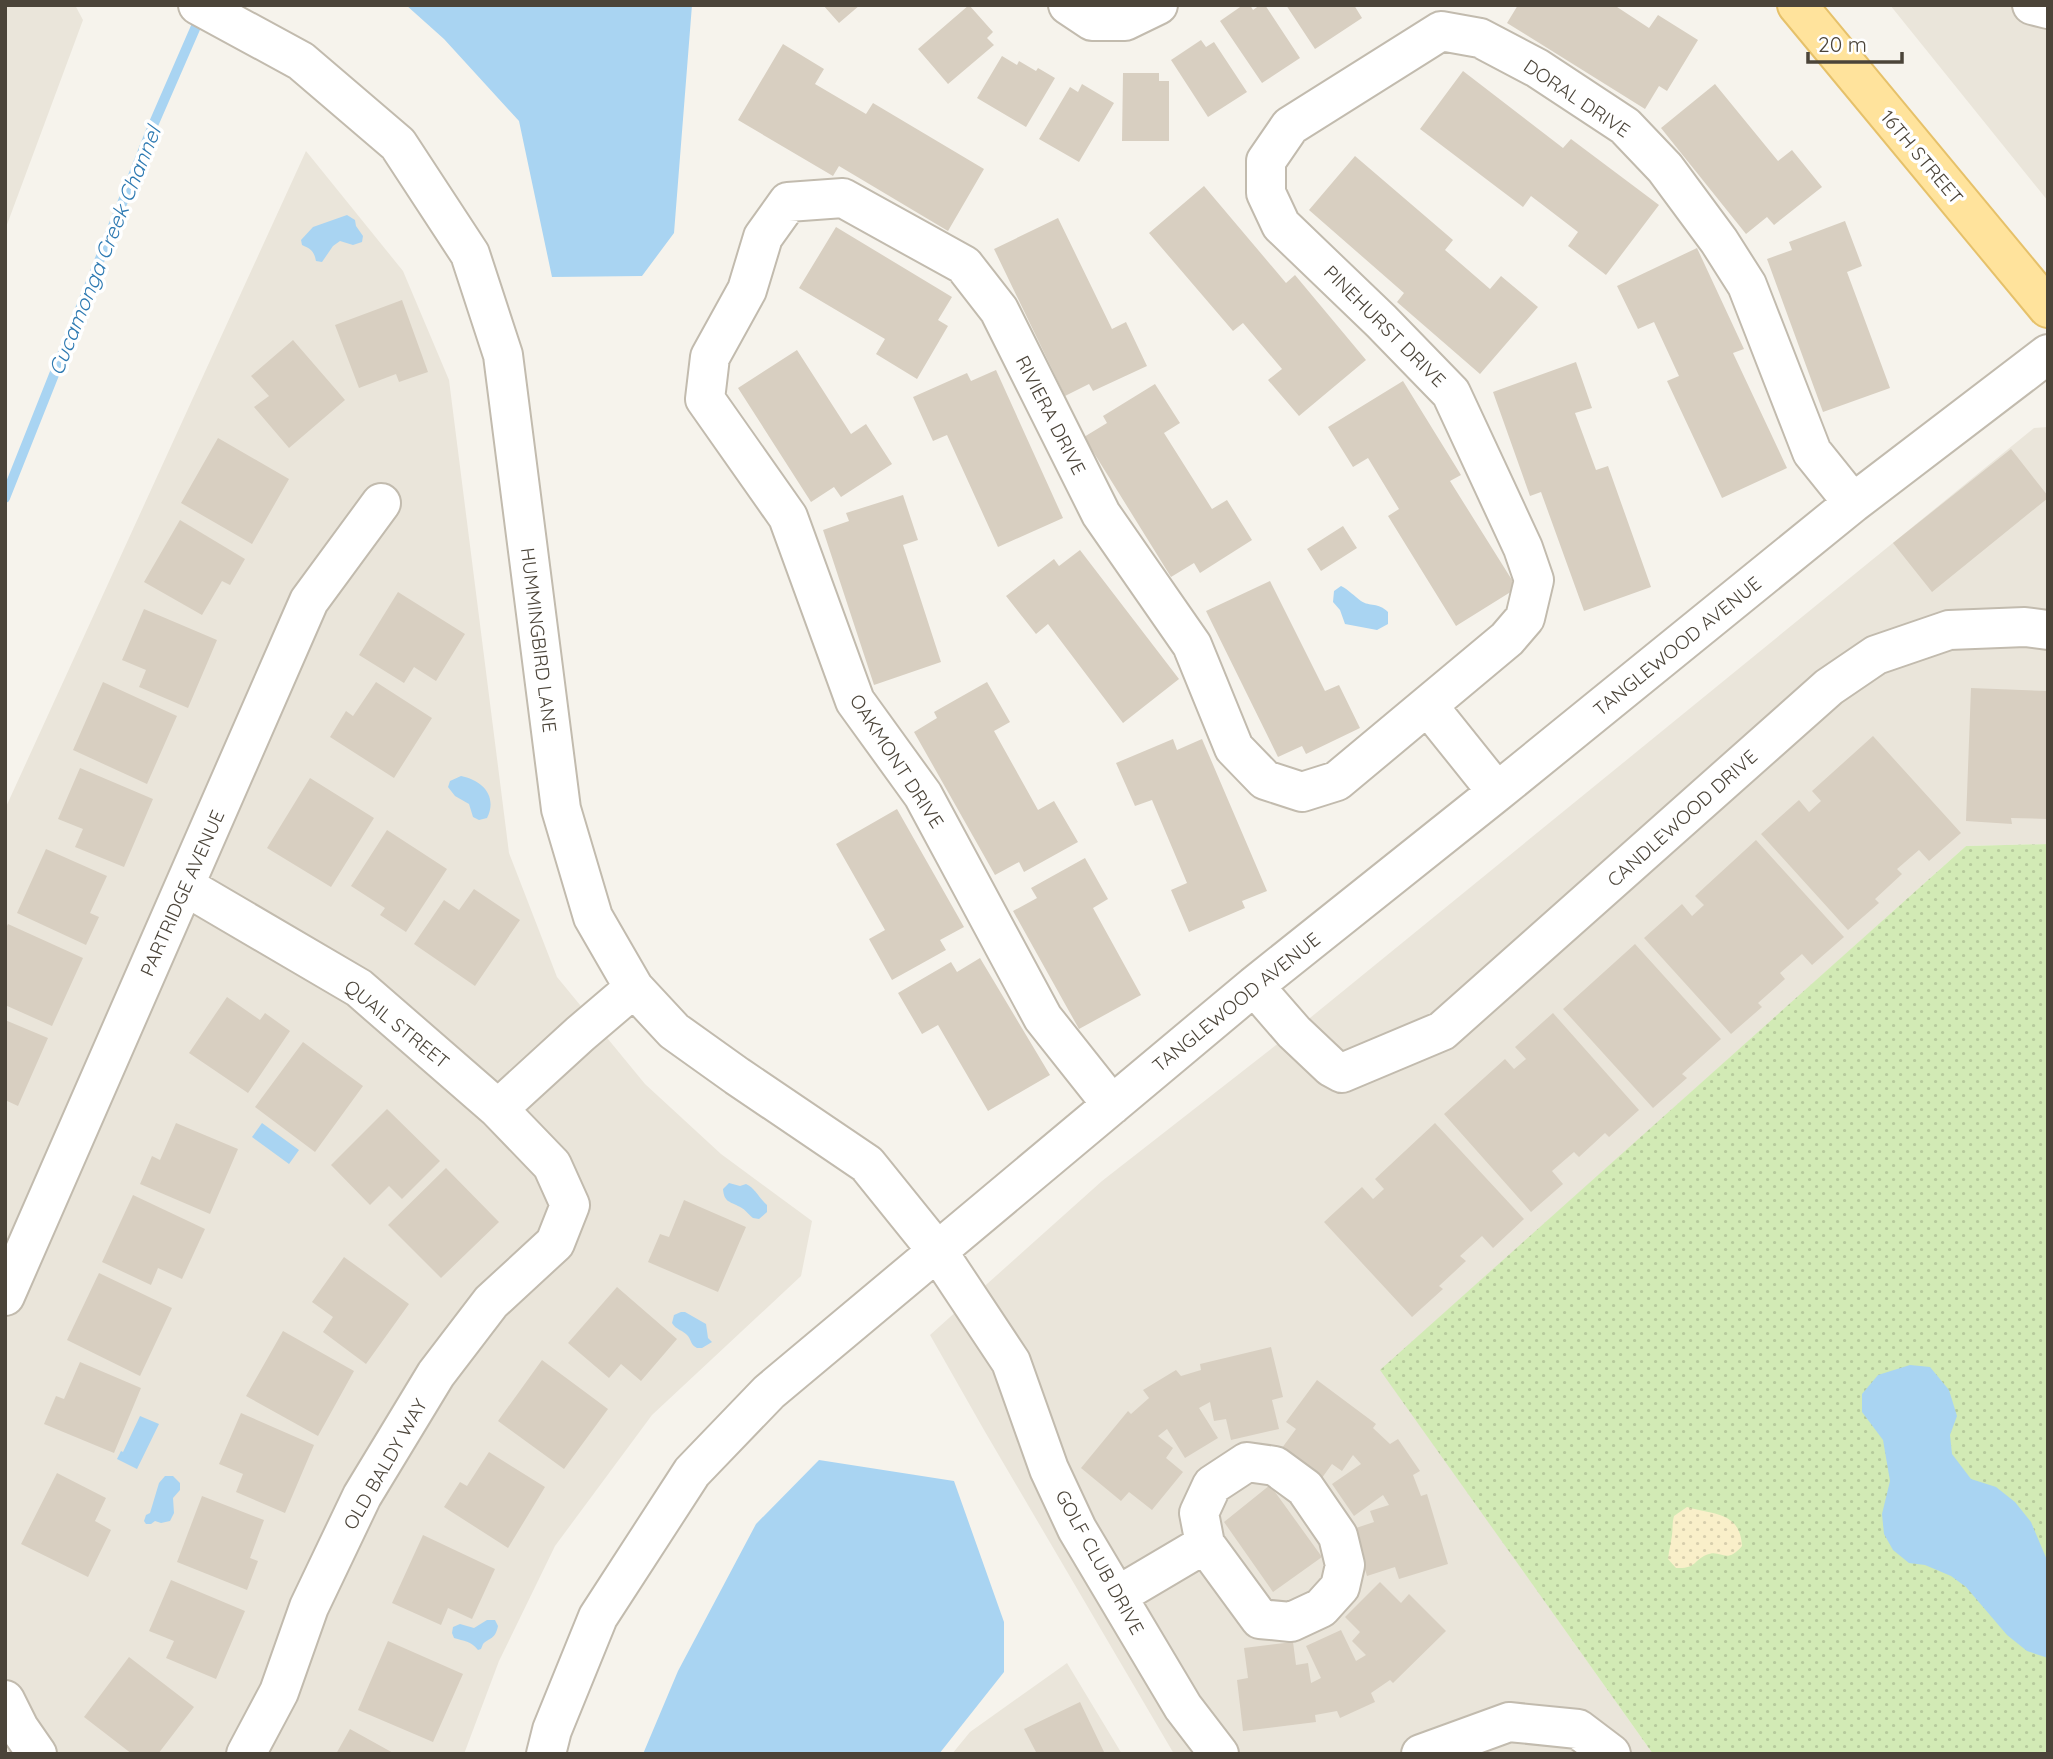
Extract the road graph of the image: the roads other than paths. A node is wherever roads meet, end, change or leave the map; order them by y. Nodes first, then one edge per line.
1 (198, 5) edge
2 (1068, 5) edge
3 (1158, 5) edge
4 (1797, 5) edge
5 (2032, 5) edge
6 (2048, 9) edge
7 (1266, 161) joint
8 (747, 290) joint
9 (2048, 308) edge
10 (2048, 354) edge
11 (381, 503) dead end
12 (1853, 503) junction
13 (2048, 630) edge
14 (1427, 706) junction
15 (1497, 792) junction
16 (186, 886) junction
17 (1254, 986) junction
18 (635, 988) junction
19 (1112, 1105) junction
20 (498, 1109) junction
21 (570, 1205) joint
22 (938, 1252) junction
23 (5, 1296) edge
24 (1205, 1544) dead end
25 (1117, 1596) junction
26 (5, 1700) edge
27 (1509, 1738) edge
28 (37, 1754) edge
29 (246, 1754) edge
30 (546, 1754) edge
31 (1219, 1754) edge
32 (1421, 1754) edge
33 (1611, 1754) edge

1 - 18 street, HUMMINGBIRD LANE
2 - 3 street
4 - 9 main road, 16TH STREET
5 - 6 street
7 - 12 street, DORAL DRIVE
7 - 14 street, PINEHURST DRIVE
8 - 14 street, RIVIERA DRIVE
8 - 19 street, OAKMONT DRIVE
10 - 12 street, TANGLEWOOD AVENUE
11 - 16 street, PARTRIDGE AVENUE
12 - 15 street, TANGLEWOOD AVENUE
13 - 17 street, CANDLEWOOD DRIVE
14 - 15 street
15 - 17 street, TANGLEWOOD AVENUE
16 - 20 street, QUAIL STREET
16 - 23 street, PARTRIDGE AVENUE
17 - 19 street, TANGLEWOOD AVENUE
18 - 20 street
18 - 22 street, HUMMINGBIRD LANE
19 - 22 street, TANGLEWOOD AVENUE
20 - 21 street, QUAIL STREET
21 - 29 street, OLD BALDY WAY
22 - 25 street, GOLF CLUB DRIVE
22 - 30 street, TANGLEWOOD AVENUE
24 - 25 street
25 - 31 street, GOLF CLUB DRIVE
26 - 28 street
27 - 32 street
27 - 33 street

